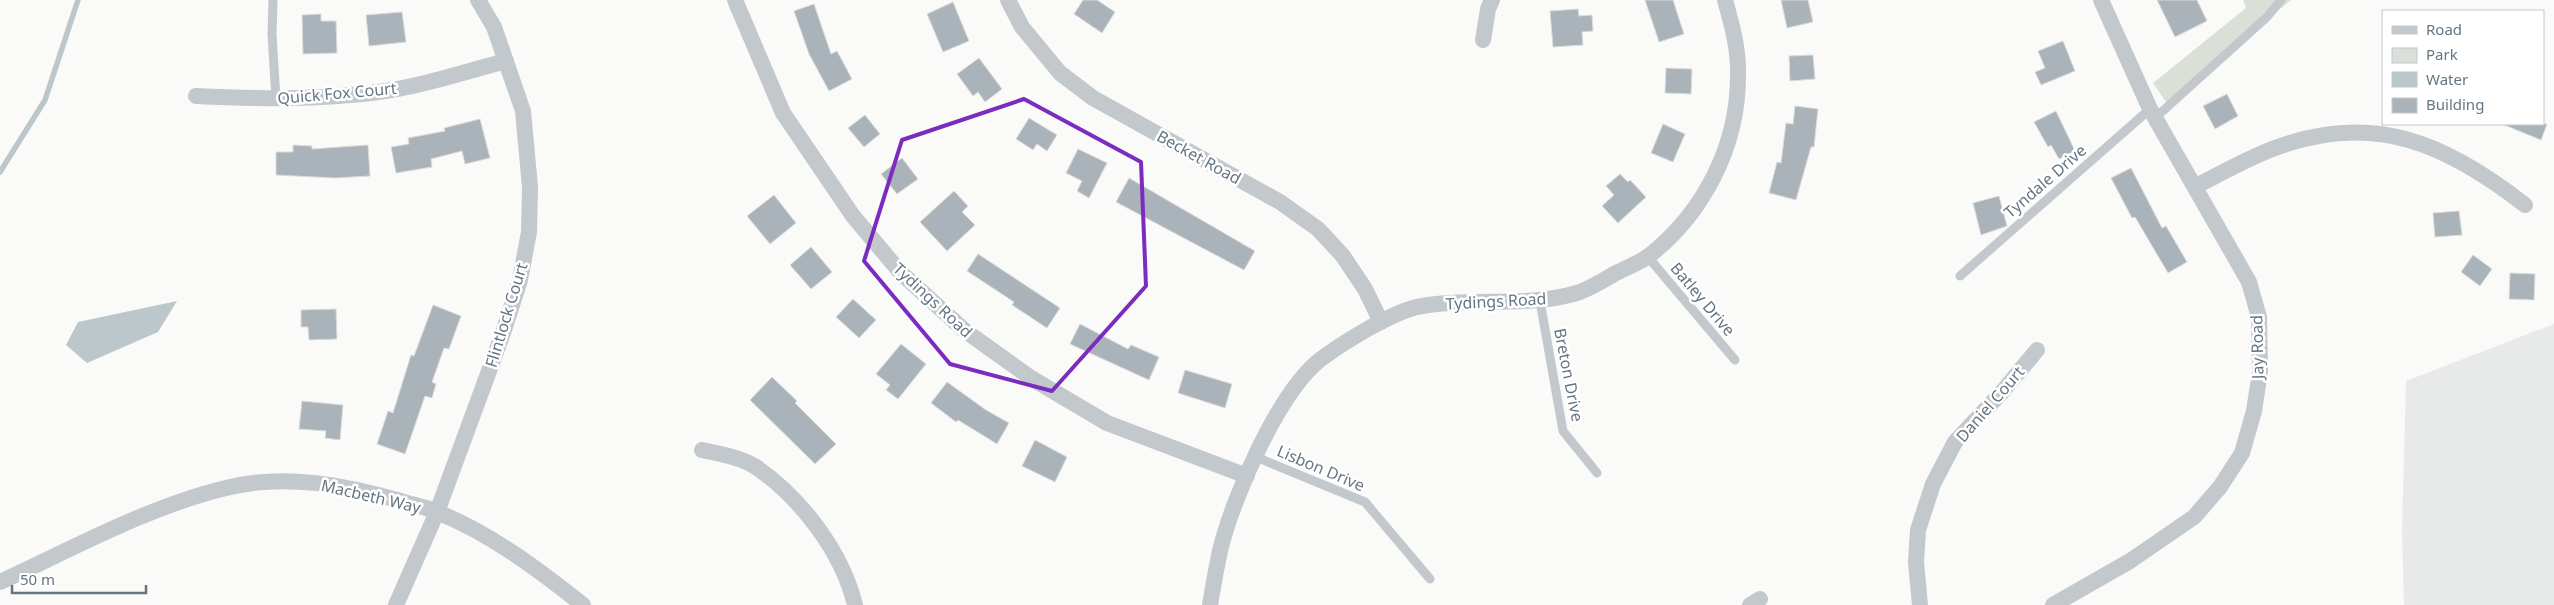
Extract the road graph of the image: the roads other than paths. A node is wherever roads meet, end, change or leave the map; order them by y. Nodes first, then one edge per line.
1 (273, 0) edge
2 (478, 0) edge
3 (736, 0) edge
4 (1008, 0) edge
5 (1492, 0) edge
6 (1725, 0) edge
7 (2101, 0) edge
8 (2281, 0) edge
9 (1483, 40) dead end
10 (506, 62) junction
11 (196, 96) dead end
12 (276, 99) junction
13 (2153, 113) junction
14 (2196, 186) junction
15 (2525, 205) dead end
16 (1648, 257) junction
17 (1960, 276) dead end
18 (1540, 301) junction
19 (1381, 322) junction
20 (2038, 350) dead end
21 (1735, 360) dead end
22 (702, 450) dead end
23 (1256, 457) junction
24 (1597, 473) dead end
25 (1247, 476) junction
26 (437, 512) junction
27 (1430, 579) dead end
28 (0, 582) edge
29 (396, 605) edge
30 (583, 605) edge
31 (855, 605) edge
32 (1210, 605) edge
33 (1920, 605) edge
34 (2053, 605) edge

1 - 12 lane
2 - 10 street, Flintlock Court
3 - 25 street, Tydings Road
4 - 19 street, Becket Road
5 - 9 street
6 - 16 street, Tydings Road
7 - 13 street, Jay Road
8 - 13 lane, Tyndale Drive
10 - 12 street, Quick Fox Court
10 - 26 street, Flintlock Court
11 - 12 street, Quick Fox Court
13 - 14 street, Jay Road
13 - 17 lane, Tyndale Drive
14 - 15 street
14 - 34 street, Jay Road
16 - 18 street, Tydings Road
16 - 21 lane, Batley Drive
18 - 19 street, Tydings Road
18 - 24 lane, Breton Drive
19 - 23 street, Tydings Road
20 - 33 street, Daniel Court
22 - 31 street
23 - 25 street, Tydings Road
23 - 27 lane, Lisbon Drive
25 - 32 street, Tydings Road
26 - 28 street, Macbeth Way
26 - 29 street, Flintlock Court
26 - 30 street, Macbeth Way

